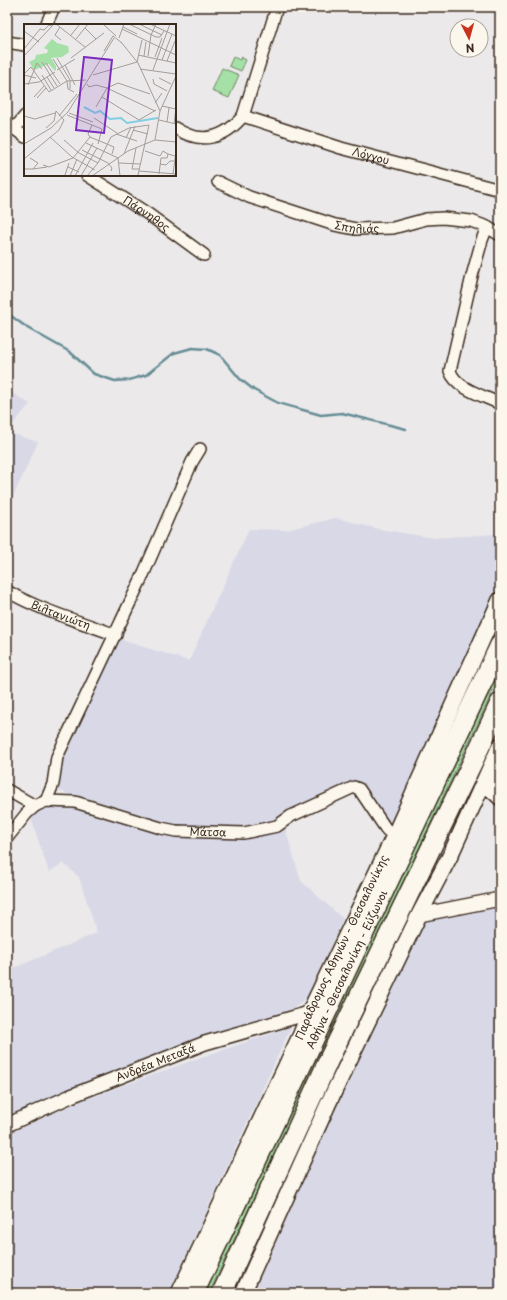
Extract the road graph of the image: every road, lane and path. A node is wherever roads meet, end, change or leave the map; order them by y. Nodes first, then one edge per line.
1 (54, 7) edge
2 (277, 7) edge
3 (46, 24) edge
4 (7, 42) edge
5 (24, 45) edge
6 (243, 116) junction
7 (24, 117) edge
8 (11, 126) edge
9 (176, 129) edge
10 (24, 136) edge
11 (89, 176) edge
12 (218, 182) dead end
13 (500, 190) edge
14 (488, 227) junction
15 (500, 235) edge
16 (204, 255) dead end
17 (496, 402) dead end
18 (200, 449) dead end
19 (7, 591) edge
20 (500, 600) edge
21 (116, 635) junction
22 (500, 645) edge
23 (500, 703) edge
24 (500, 721) edge
25 (500, 746) edge
26 (475, 757) junction
27 (500, 768) edge
28 (487, 787) junction
29 (7, 790) edge
30 (500, 800) edge
31 (46, 801) junction
32 (35, 806) junction
33 (394, 836) junction
34 (7, 838) edge
35 (500, 899) edge
36 (419, 915) junction
37 (309, 1013) junction
38 (7, 1125) edge
39 (179, 1293) edge
40 (194, 1293) edge
41 (222, 1293) edge
42 (243, 1293) edge

1 - 3 street
2 - 6 street
4 - 5 street
6 - 9 street
6 - 13 street, Λόγγου
7 - 8 street
8 - 10 street
11 - 16 street, Πάρνηθος
12 - 14 street, Σπηλιάς
14 - 15 street, Σπηλιάς
14 - 17 street
18 - 21 street
19 - 21 street, Βιλτανιώτη
20 - 33 main road, Παράδρομος Αθηνών - Θεσσαλονίκης
21 - 31 street
22 - 40 highway, Αθήνα - Θεσσαλονίκη - Εύζωνοι
23 - 26 highway, Αθήνα - Θεσσαλονίκη - Εύζωνοι
24 - 26 highway
25 - 28 main road
26 - 41 highway, Αθήνα - Θεσσαλονίκη - Εύζωνοι
27 - 28 street
28 - 30 street
28 - 36 main road
29 - 32 street
31 - 32 street, Μάτσα
31 - 33 street, Μάτσα
32 - 34 street, Μάτσα
33 - 37 main road, Παράδρομος Αθηνών - Θεσσαλονίκης
35 - 36 street
36 - 42 main road
37 - 38 street, Ανδρέα Μεταξά
37 - 39 main road, Παράδρομος Αθηνών - Θεσσαλονίκης

